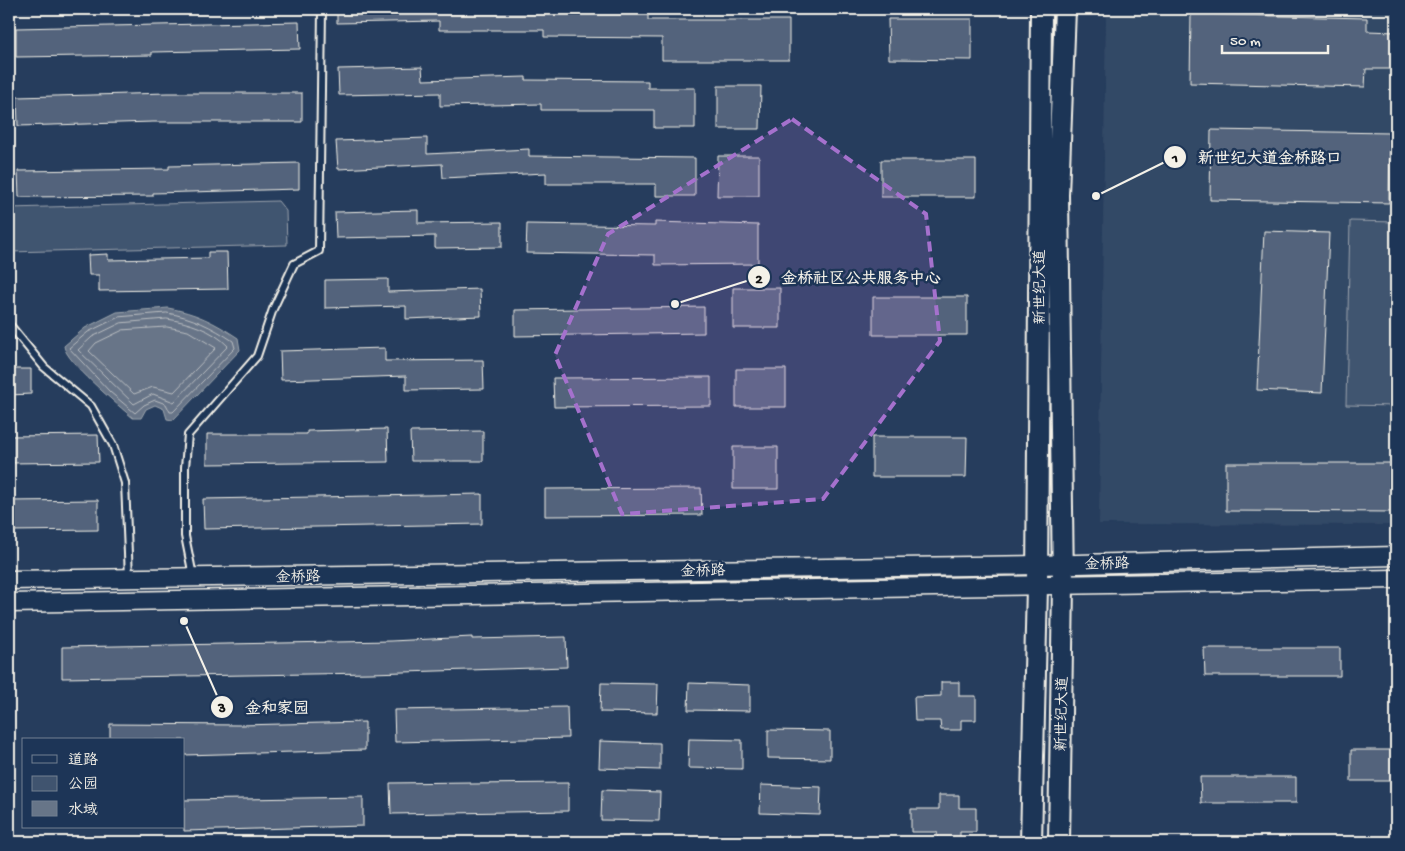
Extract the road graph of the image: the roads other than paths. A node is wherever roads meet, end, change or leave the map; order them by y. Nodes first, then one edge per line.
1 (322, 9) edge
2 (1041, 9) edge
3 (1065, 9) edge
4 (9, 324) edge
5 (1396, 556) edge
6 (1037, 564) junction
7 (1063, 564) junction
8 (129, 578) junction
9 (193, 578) junction
10 (1396, 579) edge
11 (9, 580) edge
12 (1063, 585) junction
13 (1037, 586) junction
14 (9, 603) edge
15 (1030, 842) edge
16 (1059, 842) edge

1 - 9 lane
2 - 6 main road, 新世纪大道
3 - 7 main road, 新世纪大道
4 - 8 lane
5 - 7 street, 金桥路
6 - 7 street, 金桥路
6 - 9 street, 金桥路
6 - 13 main road, 新世纪大道
7 - 12 main road, 新世纪大道
8 - 9 street, 金桥路
8 - 11 street, 金桥路
10 - 12 street, 金桥路
12 - 13 street, 金桥路
12 - 16 main road, 新世纪大道
13 - 14 street, 金桥路
13 - 15 main road, 新世纪大道

